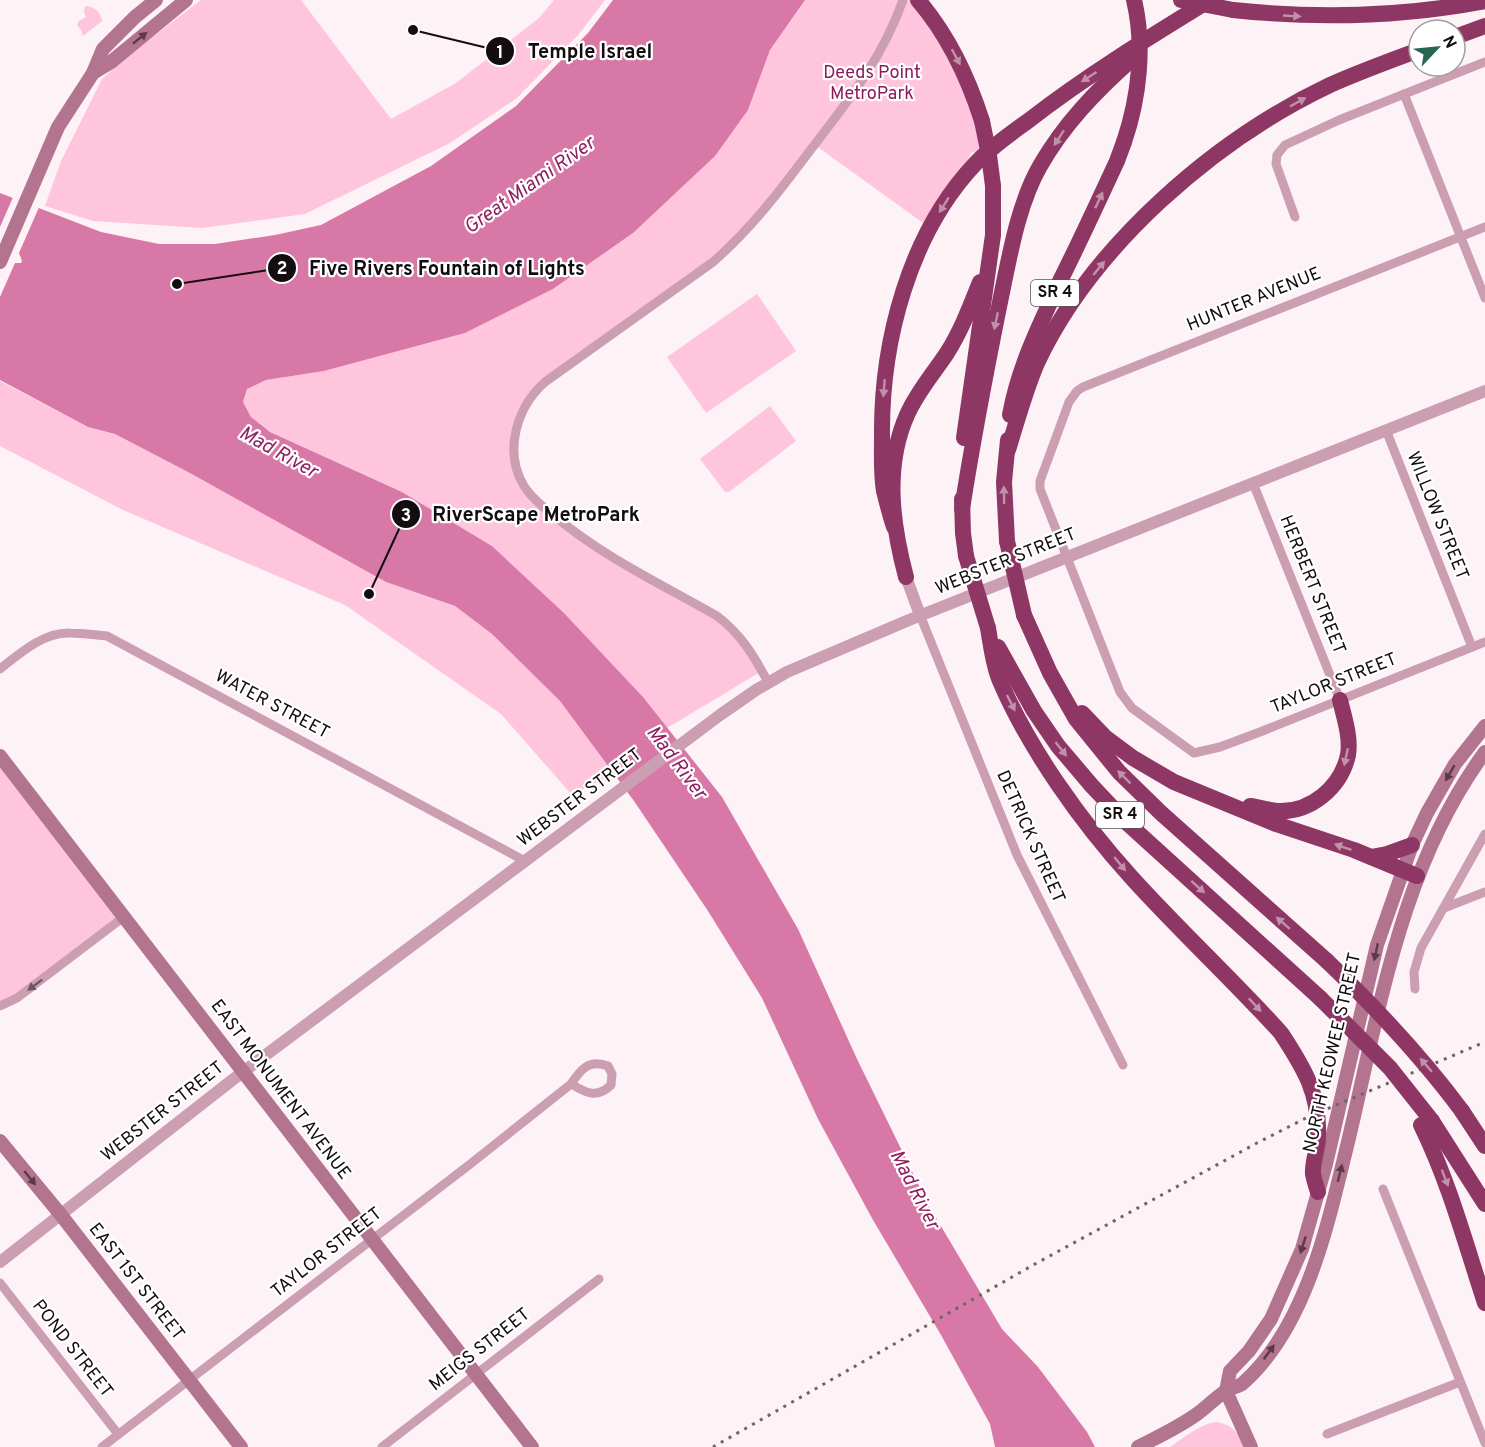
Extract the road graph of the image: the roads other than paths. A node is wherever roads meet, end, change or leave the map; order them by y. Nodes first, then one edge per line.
1 (156, 0) edge
2 (186, 0) edge
3 (903, 0) edge
4 (1134, 0) edge
5 (1181, 0) edge
6 (1210, 0) edge
7 (1485, 1) edge
8 (922, 4) edge
9 (1173, 22) junction
10 (1485, 26) edge
11 (1467, 33) edge
12 (1407, 55) edge
13 (1485, 62) edge
14 (93, 73) junction
15 (1404, 94) junction
16 (1295, 217) dead end
17 (1485, 227) edge
18 (1461, 237) junction
19 (0, 262) edge
20 (989, 262) junction
21 (1485, 298) edge
22 (1485, 391) edge
23 (1386, 430) junction
24 (1008, 450) junction
25 (1253, 483) junction
26 (962, 509) junction
27 (894, 526) junction
28 (1067, 558) junction
29 (906, 577) joint
30 (920, 615) junction
31 (988, 628) junction
32 (1485, 642) edge
33 (1472, 647) junction
34 (0, 669) edge
35 (768, 682) junction
36 (1340, 700) junction
37 (1067, 701) junction
38 (1485, 726) edge
39 (1485, 752) edge
40 (1194, 753) joint
41 (0, 756) edge
42 (1220, 800) junction
43 (1485, 834) edge
44 (1412, 845) junction
45 (1371, 857) junction
46 (525, 861) junction
47 (1410, 872) junction
48 (1485, 892) edge
49 (1444, 908) junction
50 (125, 916) junction
51 (1415, 989) dead end
52 (0, 1006) edge
53 (1123, 1065) dead end
54 (244, 1072) junction
55 (571, 1084) junction
56 (1427, 1123) junction
57 (0, 1141) edge
58 (1485, 1146) edge
59 (1383, 1189) dead end
60 (1318, 1192) junction
61 (1485, 1204) edge
62 (61, 1215) junction
63 (371, 1240) junction
64 (0, 1262) edge
65 (599, 1279) dead end
66 (0, 1283) edge
67 (1485, 1303) edge
68 (476, 1375) junction
69 (189, 1381) junction
70 (1460, 1382) junction
71 (1226, 1390) junction
72 (1327, 1434) dead end
73 (115, 1436) junction
74 (1485, 1443) edge
75 (102, 1447) edge
76 (119, 1447) edge
77 (241, 1447) edge
78 (382, 1447) edge
79 (532, 1447) edge
80 (1138, 1447) edge
81 (1251, 1447) edge

1 - 14 main road
14 -> 2 main road
3 - 35 street
24 -> 4 highway, SR 4, bridge
5 -> 7 highway, bridge
6 - 9 highway
8 -> 20 highway, SR 4, bridge
9 -> 26 highway
9 -> 27 highway
10 - 11 highway
24 -> 12 highway
13 - 15 street
14 - 19 main road
15 - 16 street
15 - 18 street
17 - 18 street, HUNTER AVENUE
18 - 21 street
18 - 28 street, HUNTER AVENUE
20 - 26 highway, SR 4
20 - 27 highway
22 - 23 street, WEBSTER STREET
23 - 25 street, WEBSTER STREET
23 - 33 street, WILLOW STREET
37 -> 24 highway, SR 4, bridge
25 - 28 street, WEBSTER STREET
25 - 36 street, HERBERT STREET
26 - 31 highway, SR 4, bridge
27 - 29 highway
28 - 30 street, WEBSTER STREET
28 - 40 street, HUNTER AVENUE
29 - 30 street
30 - 35 street, WEBSTER STREET
30 - 53 street, DETRICK STREET
31 -> 56 highway, SR 4, bridge
31 -> 60 highway
32 - 33 street, TAYLOR STREET
33 - 36 street, TAYLOR STREET
34 - 46 street, WATER STREET
35 - 46 street, WEBSTER STREET
36 - 40 street, TAYLOR STREET
36 -> 42 highway
37 - 42 highway
58 -> 37 highway, SR 4, bridge
38 -> 44 main road, NORTH KEOWEE STREET
39 - 47 main road, NORTH KEOWEE STREET
41 - 50 main road, EAST MONUMENT AVENUE
45 -> 42 highway
43 - 49 street
44 - 45 highway
44 - 47 main road, NORTH KEOWEE STREET
45 - 47 highway
46 - 54 street, WEBSTER STREET
47 -> 60 main road, NORTH KEOWEE STREET
71 -> 47 main road, NORTH KEOWEE STREET
48 - 49 street
49 - 51 street
50 -> 52 street
50 - 54 main road, EAST MONUMENT AVENUE
54 - 62 street, WEBSTER STREET
54 - 63 main road, EAST MONUMENT AVENUE
55 - 55 street, TAYLOR STREET
55 - 63 street, TAYLOR STREET
56 - 61 highway
56 -> 67 highway
57 -> 62 main road, EAST 1ST STREET
59 - 70 street
60 -> 71 main road, NORTH KEOWEE STREET
62 - 64 street, WEBSTER STREET
62 - 69 main road, EAST 1ST STREET
63 - 68 main road, EAST MONUMENT AVENUE
63 - 69 street, TAYLOR STREET
65 - 68 street, MEIGS STREET
66 - 73 street, POND STREET
68 - 78 street, MEIGS STREET
68 - 79 main road, EAST MONUMENT AVENUE
69 - 73 street, TAYLOR STREET
69 - 77 main road, EAST 1ST STREET
70 - 72 street
70 - 74 street
71 - 80 main road, NORTH KEOWEE STREET
71 - 81 main road
73 - 75 street, TAYLOR STREET
73 - 76 street, POND STREET

